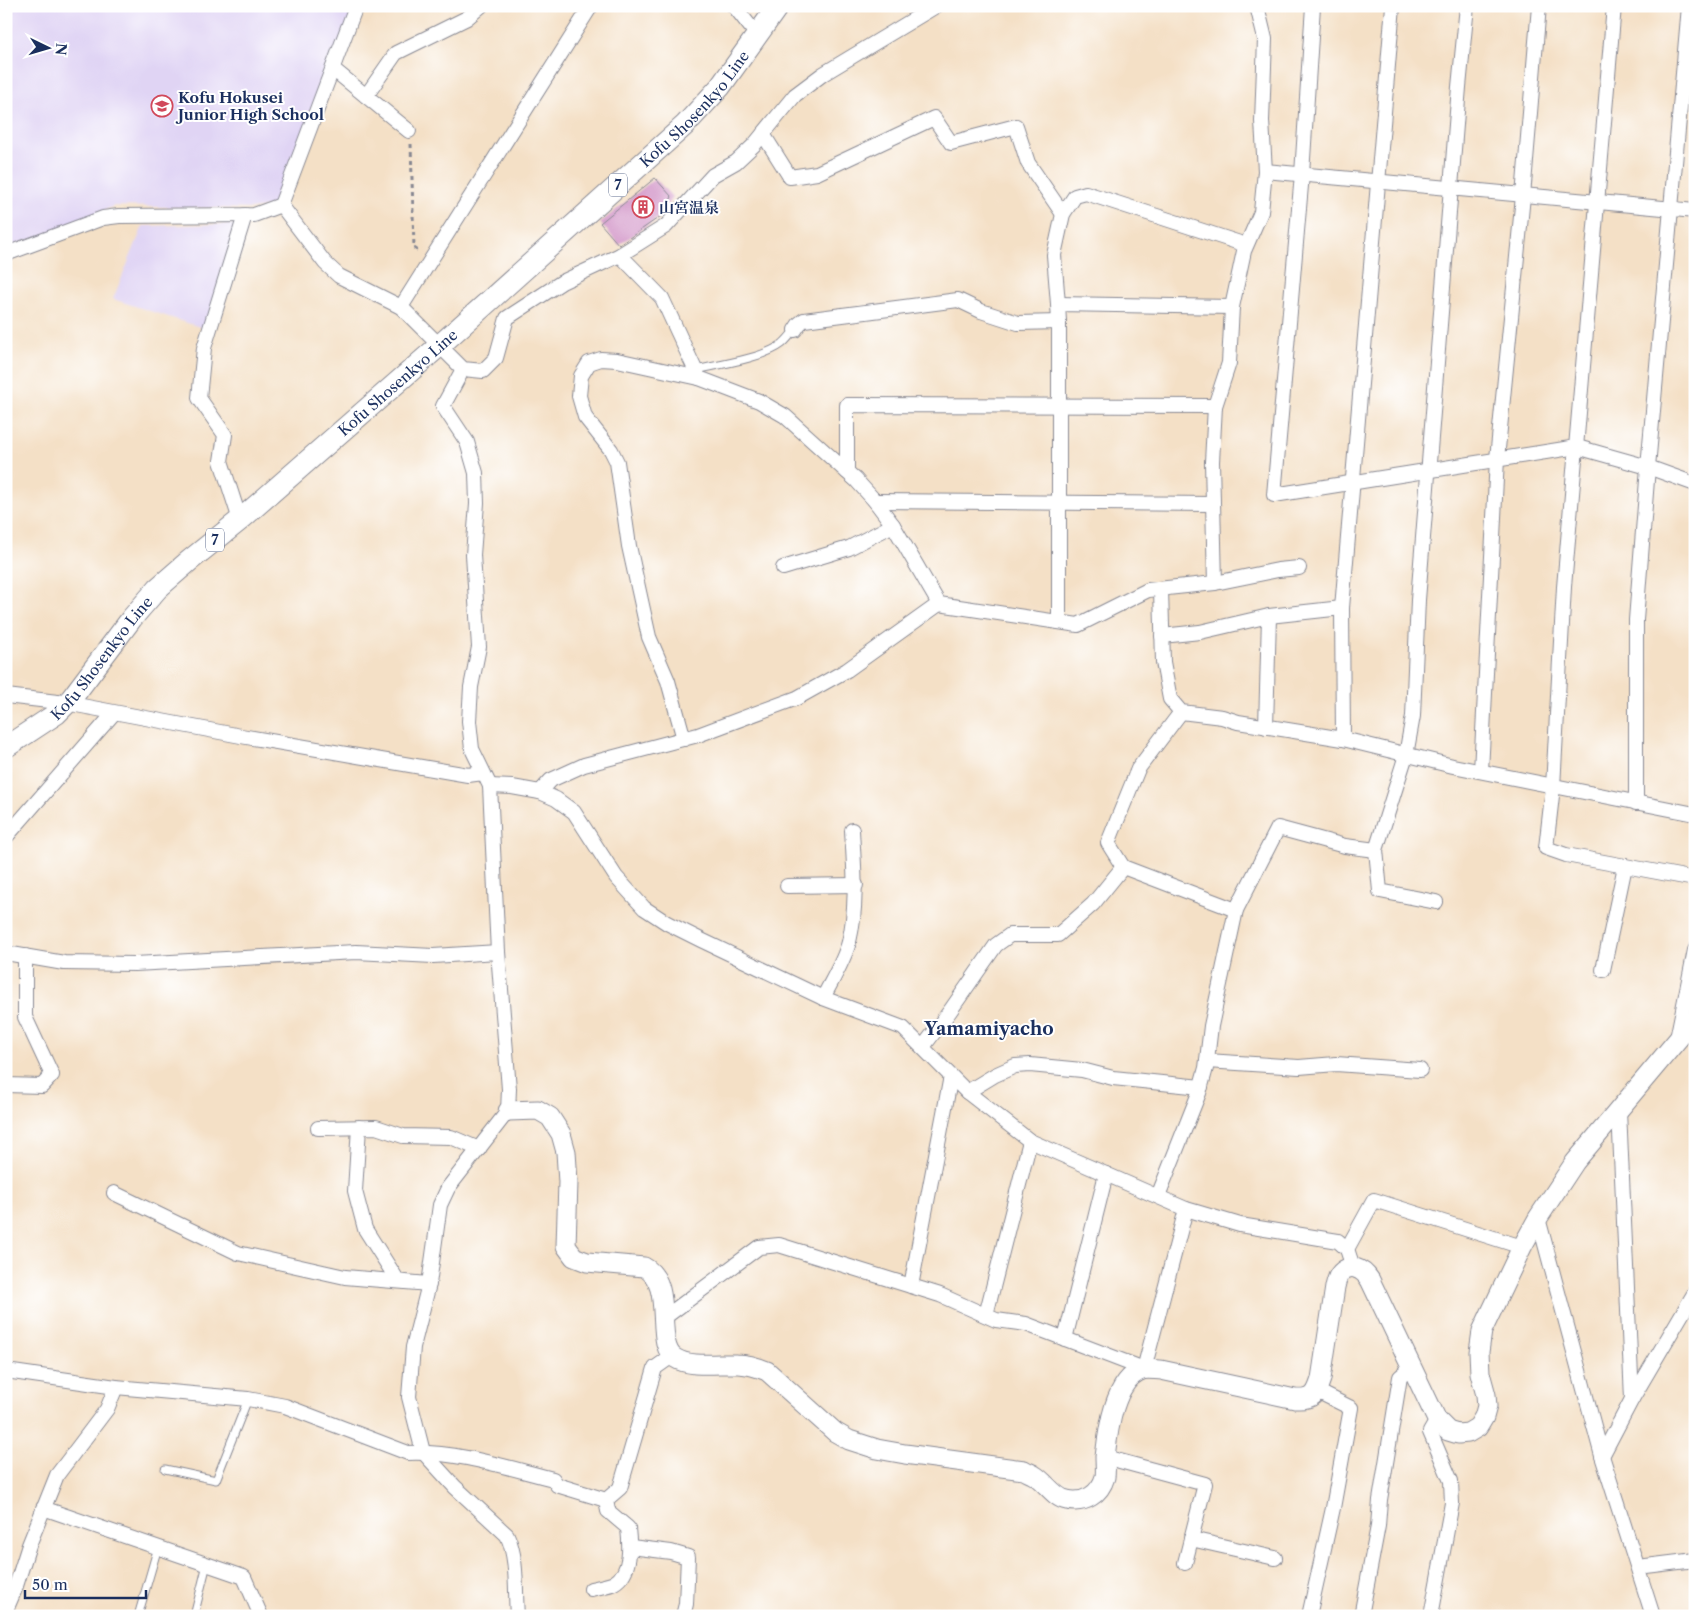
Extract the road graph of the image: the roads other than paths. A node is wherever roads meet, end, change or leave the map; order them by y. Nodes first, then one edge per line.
1 (356, 6) edge
2 (481, 6) edge
3 (592, 6) edge
4 (734, 6) edge
5 (778, 6) edge
6 (936, 6) edge
7 (1257, 6) edge
8 (1313, 6) edge
9 (1393, 6) edge
10 (1467, 6) edge
11 (1539, 6) edge
12 (1614, 6) edge
13 (1688, 6) edge
14 (757, 35) junction
15 (333, 69) junction
16 (366, 96) junction
17 (409, 131) road end
18 (763, 134) junction
19 (1265, 171) junction
20 (1302, 174) junction
21 (1378, 182) junction
22 (1451, 189) junction
23 (1523, 196) junction
24 (1597, 203) junction
25 (281, 205) junction
26 (1671, 209) junction
27 (1695, 211) edge
28 (1063, 214) junction
29 (245, 215) junction
30 (1246, 245) junction
31 (6, 254) edge
32 (620, 255) junction
33 (1058, 304) junction
34 (401, 307) junction
35 (1232, 307) junction
36 (1060, 322) junction
37 (796, 330) joint
38 (439, 346) junction
39 (463, 370) junction
40 (697, 374) junction
41 (1059, 405) junction
42 (1215, 406) junction
43 (1577, 447) junction
44 (1498, 459) junction
45 (1648, 466) junction
46 (1429, 470) junction
47 (847, 472) junction
48 (1352, 482) junction
49 (1695, 484) edge
50 (875, 501) junction
51 (1060, 503) junction
52 (1212, 504) junction
53 (240, 520) junction
54 (893, 525) junction
55 (783, 568) dead end
56 (1299, 568) dead end
57 (1215, 583) junction
58 (1161, 589) junction
59 (939, 604) junction
60 (1342, 608) junction
61 (1269, 616) junction
62 (1059, 622) junction
63 (1162, 636) junction
64 (6, 696) edge
65 (66, 703) junction
66 (1180, 712) junction
67 (114, 713) junction
68 (1266, 727) junction
69 (684, 739) junction
70 (1342, 739) junction
71 (6, 747) edge
72 (1406, 755) junction
73 (1481, 771) junction
74 (483, 773) junction
75 (490, 786) junction
76 (1553, 787) junction
77 (540, 792) junction
78 (1636, 803) junction
79 (1695, 814) edge
80 (852, 830) dead end
81 (6, 837) edge
82 (1376, 850) junction
83 (1625, 866) junction
84 (1122, 867) junction
85 (1695, 879) edge
86 (787, 886) dead end
87 (856, 886) junction
88 (1436, 902) dead end
89 (1236, 910) junction
90 (1695, 950) edge
91 (498, 952) junction
92 (6, 953) edge
93 (25, 956) junction
94 (1603, 970) dead end
95 (823, 998) junction
96 (1695, 1019) edge
97 (1677, 1039) junction
98 (923, 1047) junction
99 (1206, 1062) junction
100 (1420, 1070) dead end
101 (951, 1076) junction
102 (6, 1086) edge
103 (1200, 1087) junction
104 (967, 1092) junction
105 (508, 1111) junction
106 (1619, 1111) junction
107 (359, 1127) junction
108 (318, 1128) dead end
109 (1030, 1141) junction
110 (479, 1149) junction
111 (1106, 1174) junction
112 (114, 1193) dead end
113 (1158, 1196) junction
114 (1186, 1208) junction
115 (1538, 1218) junction
116 (1522, 1247) junction
117 (1347, 1249) junction
118 (1353, 1267) junction
119 (398, 1281) junction
120 (429, 1284) junction
121 (911, 1286) junction
122 (1695, 1292) edge
123 (986, 1315) junction
124 (664, 1318) junction
125 (1065, 1339) junction
126 (672, 1356) junction
127 (1412, 1367) junction
128 (1144, 1369) junction
129 (6, 1371) edge
130 (116, 1387) junction
131 (1317, 1391) junction
132 (1632, 1398) junction
133 (248, 1399) junction
134 (1437, 1420) junction
135 (423, 1452) junction
136 (1602, 1456) junction
137 (1105, 1457) junction
138 (165, 1469) dead end
139 (606, 1500) junction
140 (44, 1508) junction
141 (1191, 1539) junction
142 (158, 1547) junction
143 (631, 1548) junction
144 (1276, 1558) dead end
145 (1695, 1560) edge
146 (1185, 1563) dead end
147 (207, 1564) junction
148 (1638, 1567) junction
149 (591, 1589) dead end
150 (6, 1610) edge
151 (138, 1616) edge
152 (194, 1616) edge
153 (261, 1616) edge
154 (517, 1616) edge
155 (683, 1616) edge
156 (1309, 1616) edge
157 (1362, 1616) edge
158 (1430, 1616) edge
159 (1653, 1616) edge

1 - 15 street
2 - 16 street
3 - 34 street
4 - 14 street
5 - 14 main road, Kofu Shosenkyo Line / 7
6 - 18 street
7 - 19 street
8 - 20 street
9 - 21 street
10 - 22 street
11 - 23 street
12 - 24 street
13 - 26 street
14 - 38 main road, Kofu Shosenkyo Line / 7
15 - 16 street
15 - 25 street
16 - 17 street
18 - 28 street
18 - 32 street
19 - 20 street
19 - 30 street
20 - 21 street
20 - 48 street
21 - 22 street
21 - 48 street
22 - 23 street
22 - 46 street
23 - 24 street
23 - 44 street
24 - 26 street
24 - 43 street
25 - 29 street
25 - 34 street
26 - 27 street
26 - 45 street
28 - 30 street
28 - 33 street
29 - 31 street
29 - 53 street
30 - 35 street
32 - 39 street
32 - 40 street
33 - 35 street
33 - 36 street
34 - 38 street
35 - 42 street
36 - 37 street
36 - 41 street
37 - 40 lane
38 - 39 street
38 - 53 main road, Kofu Shosenkyo Line / 7
39 - 74 street
40 - 47 street
40 - 69 street
41 - 42 street
41 - 47 street
41 - 51 street
42 - 52 street
43 - 44 street
43 - 45 street
43 - 76 street
44 - 46 street
44 - 73 street
45 - 49 street
45 - 78 street
46 - 48 street
46 - 72 street
47 - 50 street
48 - 60 street
50 - 51 street
50 - 54 street
51 - 52 street
51 - 62 street
52 - 57 street
53 - 65 main road, Kofu Shosenkyo Line / 7
54 - 55 street
54 - 59 street
56 - 57 street
57 - 58 street
58 - 62 street
58 - 63 street
59 - 62 street
59 - 69 street
60 - 61 street
60 - 70 street
61 - 63 street
61 - 68 street
63 - 66 street
64 - 65 street
65 - 67 street
65 - 71 main road, Kofu Shosenkyo Line / 7
66 - 68 street
66 - 84 street
67 - 74 street
67 - 81 street
68 - 70 street
69 - 77 street
70 - 72 street
72 - 73 street
72 - 82 street
73 - 76 street
74 - 75 street
75 - 77 street
75 - 91 street
76 - 78 street
76 - 83 street
77 - 95 street
78 - 79 street
80 - 87 street
82 - 88 street
82 - 89 street
83 - 85 street
83 - 94 street
84 - 89 street
84 - 98 street
86 - 87 street
87 - 95 street
89 - 99 street
90 - 97 street
91 - 93 street
91 - 105 street
92 - 93 street
93 - 102 street
95 - 98 street
96 - 97 street
97 - 106 street
98 - 101 street
99 - 100 street
99 - 103 street
101 - 104 street
101 - 121 street
103 - 104 street
103 - 113 street
104 - 109 street
105 - 110 street
105 - 124 street
106 - 115 street
106 - 132 street
107 - 108 street
107 - 110 street
107 - 119 street
109 - 111 street
109 - 123 street
110 - 120 street
111 - 113 street
111 - 125 street
112 - 119 street
113 - 114 street
114 - 117 street
114 - 128 street
115 - 116 street
115 - 136 street
116 - 117 street
116 - 134 street
117 - 118 street
118 - 127 street
118 - 131 street
119 - 120 street
120 - 135 street
121 - 123 street
121 - 124 street
122 - 132 street
123 - 125 street
124 - 126 street
125 - 128 street
126 - 137 street
126 - 139 street
127 - 134 street
127 - 157 street
128 - 131 street
128 - 137 street
129 - 130 street
130 - 133 street
130 - 140 street
131 - 156 street
132 - 136 street
133 - 135 street
133 - 138 lane
134 - 158 street
135 - 139 street
135 - 154 street
136 - 148 street
137 - 141 street
139 - 143 street
140 - 142 street
140 - 150 street
141 - 144 street
141 - 146 street
142 - 147 street
142 - 151 lane
143 - 149 street
143 - 155 street
145 - 148 street
147 - 152 lane
147 - 153 street
148 - 159 street

